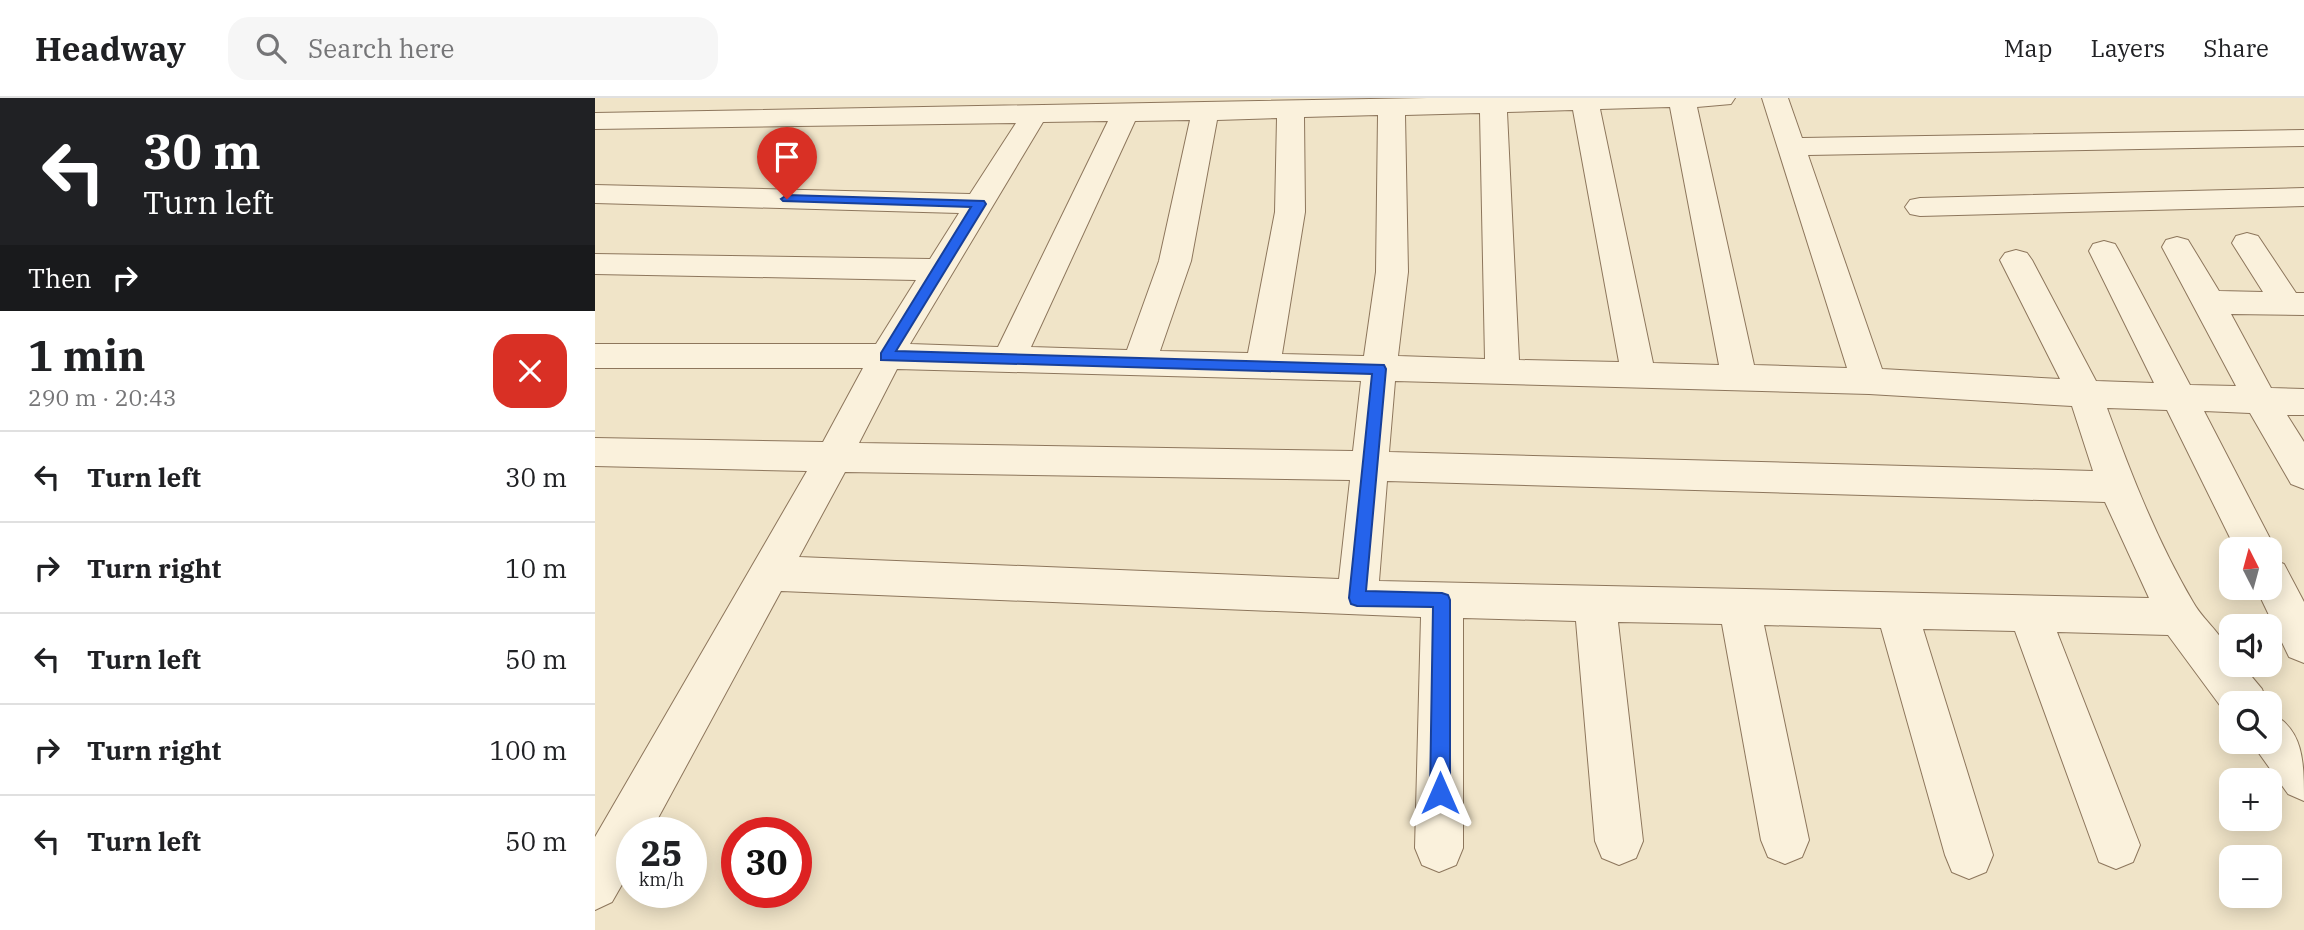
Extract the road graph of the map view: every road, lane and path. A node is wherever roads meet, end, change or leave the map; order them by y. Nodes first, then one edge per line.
1 (1722, 98) edge
2 (1775, 98) edge
3 (1682, 99) edge
4 (1457, 102) edge
5 (1585, 102) junction
6 (1493, 105) junction
7 (1145, 107) edge
8 (828, 108) edge
9 (1391, 108) junction
10 (1291, 110) junction
11 (1205, 112) junction
12 (1034, 115) junction
13 (595, 121) edge
14 (2304, 138) edge
15 (1792, 147) junction
16 (595, 194) edge
17 (2304, 197) edge
18 (980, 204) junction
19 (1920, 207) dead end
20 (2247, 243) dead end
21 (2178, 247) dead end
22 (2104, 251) dead end
23 (2016, 260) dead end
24 (595, 264) edge
25 (940, 270) junction
26 (2209, 302) junction
27 (2295, 303) edge
28 (595, 356) edge
29 (886, 356) junction
30 (1009, 359) junction
31 (1139, 363) junction
32 (1263, 366) junction
33 (1379, 369) junction
34 (1502, 372) junction
35 (1639, 376) junction
36 (1739, 378) junction
37 (1869, 381) junction
38 (2085, 394) junction
39 (2179, 398) junction
40 (2261, 401) junction
41 (2304, 402) edge
42 (595, 452) edge
43 (834, 457) junction
44 (1371, 466) junction
45 (2304, 474) edge
46 (2117, 487) junction
47 (2249, 537) edge
48 (771, 573) junction
49 (1357, 598) junction
50 (1442, 600) junction
51 (2282, 600) edge
52 (1595, 604) junction
53 (1739, 607) junction
54 (1896, 611) junction
55 (2029, 614) junction
56 (2179, 617) junction
57 (2304, 644) edge
58 (2236, 691) edge
59 (2282, 750) edge
60 (2304, 778) edge
61 (1619, 841) dead end
62 (1785, 841) dead end
63 (2116, 845) dead end
64 (1439, 848) dead end
65 (1969, 855) dead end
66 (595, 885) edge

1 - 3 street
2 - 15 street
3 - 5 street
3 - 36 street
4 - 6 street
4 - 9 street
5 - 6 street
5 - 35 street
6 - 34 street
7 - 11 street
7 - 12 street
7 - 30 street
8 - 12 street
8 - 13 street
9 - 10 street
9 - 33 street
10 - 11 street
10 - 32 street
11 - 31 street
12 - 18 street
14 - 15 street
15 - 37 street
16 - 18 street
17 - 19 street
18 - 25 street
20 - 27 street
21 - 26 street
22 - 39 street
23 - 38 street
24 - 25 street
25 - 29 street
26 - 27 street
26 - 40 street
28 - 29 street
29 - 30 street
29 - 43 street
30 - 31 street
31 - 32 street
32 - 33 street
33 - 34 street
33 - 44 street
34 - 35 street
35 - 36 street
36 - 37 street
37 - 38 street
38 - 39 street
38 - 46 street
39 - 40 street
39 - 47 street
40 - 41 street
40 - 45 street
42 - 43 street
43 - 44 street
43 - 48 street
44 - 46 street
44 - 49 street
46 - 56 street
48 - 49 street
48 - 66 street
49 - 50 street
50 - 52 street
50 - 64 street
51 - 57 street
52 - 53 street
52 - 61 street
53 - 54 street
53 - 62 street
54 - 55 street
54 - 65 street
55 - 56 street
55 - 63 street
56 - 58 street
59 - 60 street

